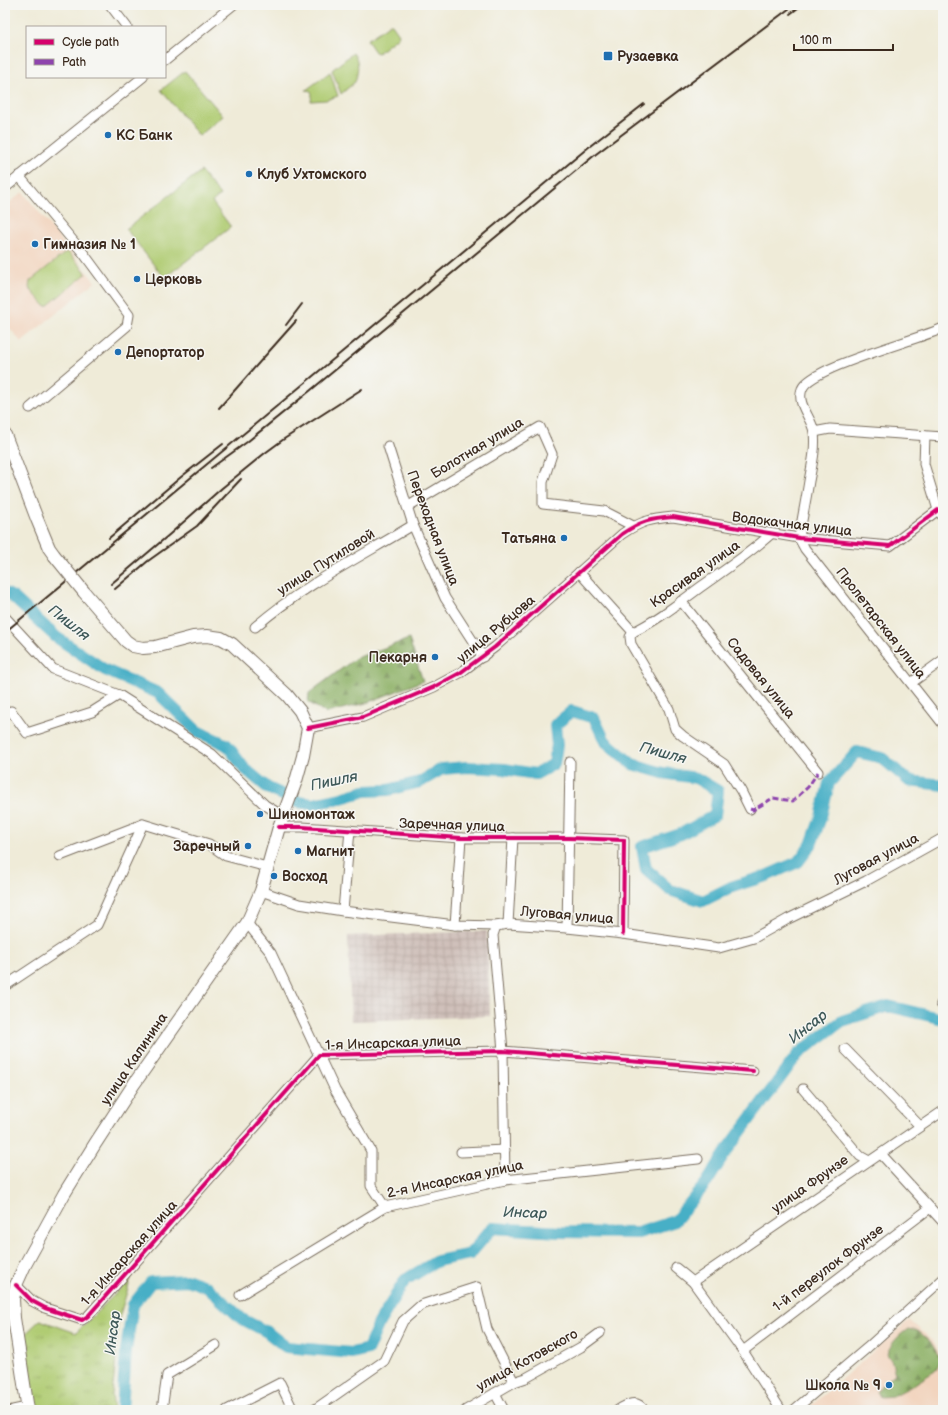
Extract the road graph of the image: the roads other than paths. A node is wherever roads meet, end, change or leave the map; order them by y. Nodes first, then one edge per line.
1 (110, 5) edge
2 (233, 5) edge
3 (126, 26) edge
4 (166, 59) edge
5 (142, 78) edge
6 (20, 176) junction
7 (5, 188) edge
8 (943, 328) edge
9 (30, 408) dead end
10 (814, 432) junction
11 (5, 435) edge
12 (925, 436) junction
13 (943, 437) edge
14 (388, 446) dead end
15 (408, 506) junction
16 (940, 513) edge
17 (413, 524) junction
18 (633, 526) junction
19 (771, 534) junction
20 (799, 538) junction
21 (579, 572) junction
22 (681, 602) junction
23 (5, 617) edge
24 (255, 627) dead end
25 (633, 632) junction
26 (483, 657) junction
27 (943, 660) edge
28 (911, 683) junction
29 (119, 696) junction
30 (11, 712) dead end
31 (943, 724) edge
32 (308, 728) junction
33 (570, 762) dead end
34 (818, 772) dead end
35 (750, 809) dead end
36 (283, 817) junction
37 (143, 824) junction
38 (350, 830) junction
39 (461, 838) junction
40 (513, 838) junction
41 (569, 838) junction
42 (943, 838) edge
43 (60, 856) dead end
44 (267, 867) junction
45 (261, 890) junction
46 (343, 911) junction
47 (247, 922) junction
48 (455, 924) junction
49 (508, 924) junction
50 (496, 926) junction
51 (567, 928) junction
52 (623, 934) junction
53 (5, 986) edge
54 (846, 1049) dead end
55 (503, 1051) junction
56 (319, 1055) junction
57 (753, 1071) dead end
58 (803, 1089) dead end
59 (943, 1111) edge
60 (920, 1126) junction
61 (505, 1150) junction
62 (461, 1152) dead end
63 (881, 1154) junction
64 (698, 1159) dead end
65 (868, 1161) junction
66 (505, 1180) junction
67 (385, 1207) junction
68 (930, 1208) junction
69 (943, 1222) edge
70 (676, 1268) dead end
71 (943, 1279) edge
72 (693, 1282) junction
73 (16, 1285) junction
74 (240, 1295) dead end
75 (600, 1333) dead end
76 (216, 1345) dead end
77 (743, 1351) junction
78 (514, 1382) junction
79 (494, 1393) junction
80 (28, 1408) edge
81 (13, 1410) edge
82 (162, 1410) edge
83 (227, 1410) edge
84 (293, 1410) edge
85 (314, 1410) edge
86 (466, 1410) edge
87 (504, 1410) edge
88 (618, 1410) edge
89 (644, 1410) edge
90 (781, 1410) edge
91 (794, 1410) edge

1 - 3 street
2 - 4 street
5 - 6 street
6 - 7 street
6 - 9 street
8 - 10 street
10 - 12 street
10 - 20 street
11 - 32 main road, bridge
12 - 13 street
12 - 16 street
14 - 15 street, Переходная улица
15 - 17 street, Переходная улица
15 - 18 street, Болотная улица
16 - 20 street, Водокачная улица
17 - 24 street, улица Путиловой
17 - 26 street, Переходная улица
18 - 19 street, Водокачная улица
18 - 21 street, улица Рубцова
19 - 20 street, Водокачная улица
19 - 22 street, Красивая улица
20 - 28 street, Пролетарская улица
21 - 25 street
21 - 26 street, улица Рубцова
22 - 25 street, Красивая улица
22 - 34 street, Садовая улица
23 - 29 street
25 - 35 street
26 - 32 street, улица Рубцова
27 - 28 street
28 - 31 street, Пролетарская улица
29 - 30 street
29 - 36 street
32 - 36 main road, улица Калинина
33 - 41 street
36 - 38 street, Заречная улица
36 - 44 main road, улица Калинина
37 - 43 street
37 - 44 street
37 - 53 street
38 - 39 street, Заречная улица
38 - 46 street
39 - 40 street, Заречная улица
39 - 48 street
40 - 41 street, Заречная улица
40 - 49 street
41 - 51 street
41 - 52 street, Заречная улица
42 - 52 street, Луговая улица
44 - 45 main road, улица Калинина
45 - 46 street, Луговая улица
45 - 47 main road, улица Калинина
46 - 48 street, Луговая улица
47 - 56 street
47 - 73 main road, улица Калинина
48 - 50 street, Луговая улица
49 - 50 street, Луговая улица
49 - 51 street, Луговая улица
50 - 55 street
51 - 52 street, Луговая улица
54 - 60 street
55 - 56 street, 1-я Инсарская улица
55 - 57 street, 1-я Инсарская улица
55 - 61 street
56 - 67 street
56 - 73 street, 1-я Инсарская улица
58 - 65 street
59 - 60 street, улица Фрунзе
60 - 63 street, улица Фрунзе
61 - 62 street
61 - 66 street
63 - 65 street, улица Фрунзе
63 - 68 street
64 - 66 street, 2-я Инсарская улица
65 - 72 street, улица Фрунзе
66 - 67 street, 2-я Инсарская улица
67 - 74 street, 2-я Инсарская улица
68 - 69 street
68 - 77 street, 1-й переулок Фрунзе
70 - 72 street
71 - 91 street
72 - 77 street
73 - 80 main road, улица Калинина
75 - 78 street, улица Котовского
76 - 82 street
77 - 90 street
78 - 79 street, улица Котовского
78 - 85 street
79 - 86 street, улица Котовского
79 - 87 street
80 - 81 street
83 - 84 street
88 - 89 street

